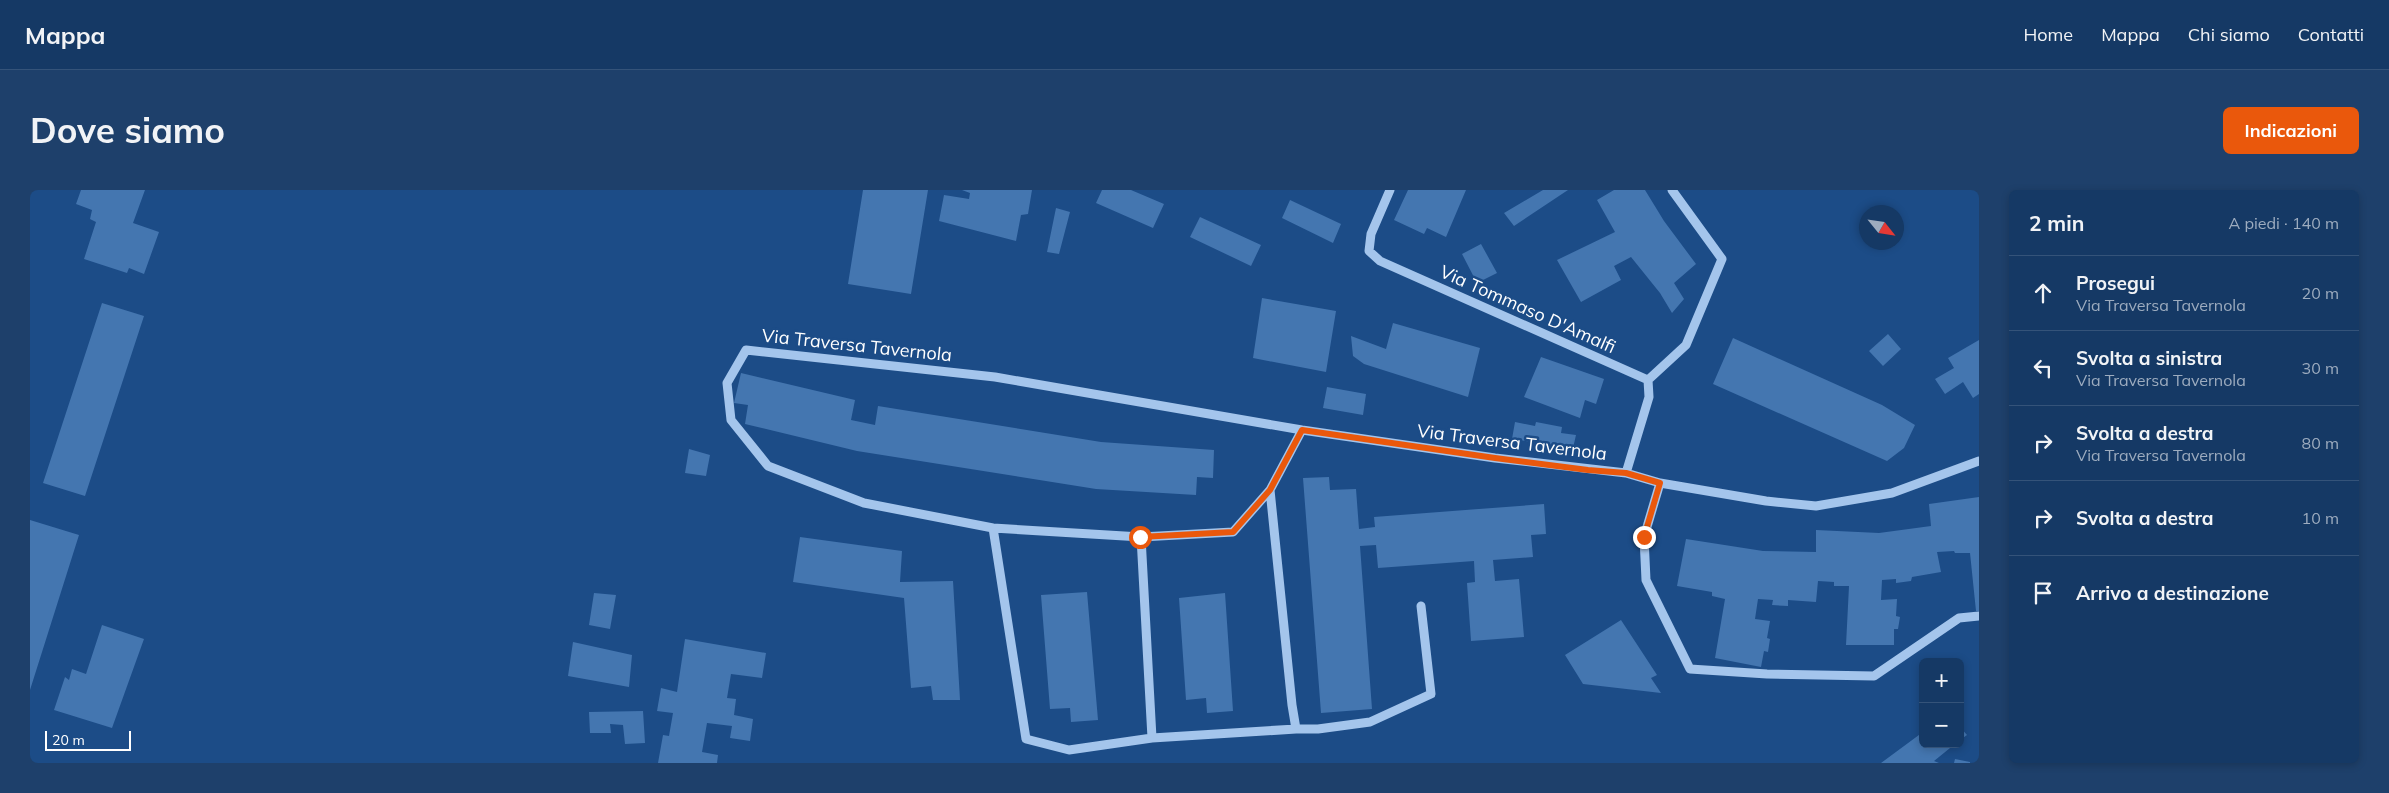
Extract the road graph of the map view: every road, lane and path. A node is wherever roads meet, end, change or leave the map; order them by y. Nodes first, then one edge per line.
1 (1390, 190) edge
2 (1672, 190) edge
3 (1648, 380) junction
4 (1302, 430) junction
5 (1979, 461) edge
6 (1626, 473) junction
7 (1660, 483) junction
8 (1270, 490) junction
9 (993, 528) junction
10 (1140, 537) junction
11 (1421, 606) dead end
12 (1979, 616) edge
13 (1296, 729) junction
14 (1152, 738) junction

1 - 3 street, Via Tommaso D'Amalfi
2 - 3 street
3 - 6 street
4 - 6 street, Via Traversa Tavernola
4 - 8 street, Via Traversa Tavernola
4 - 9 street, Via Traversa Tavernola
5 - 7 street, Via Traversa Tavernola
6 - 7 street, Via Traversa Tavernola
7 - 12 street
8 - 10 street, Via Traversa Tavernola
8 - 13 street
9 - 10 street, Via Traversa Tavernola
9 - 14 street
10 - 14 street
11 - 13 street
13 - 14 street

